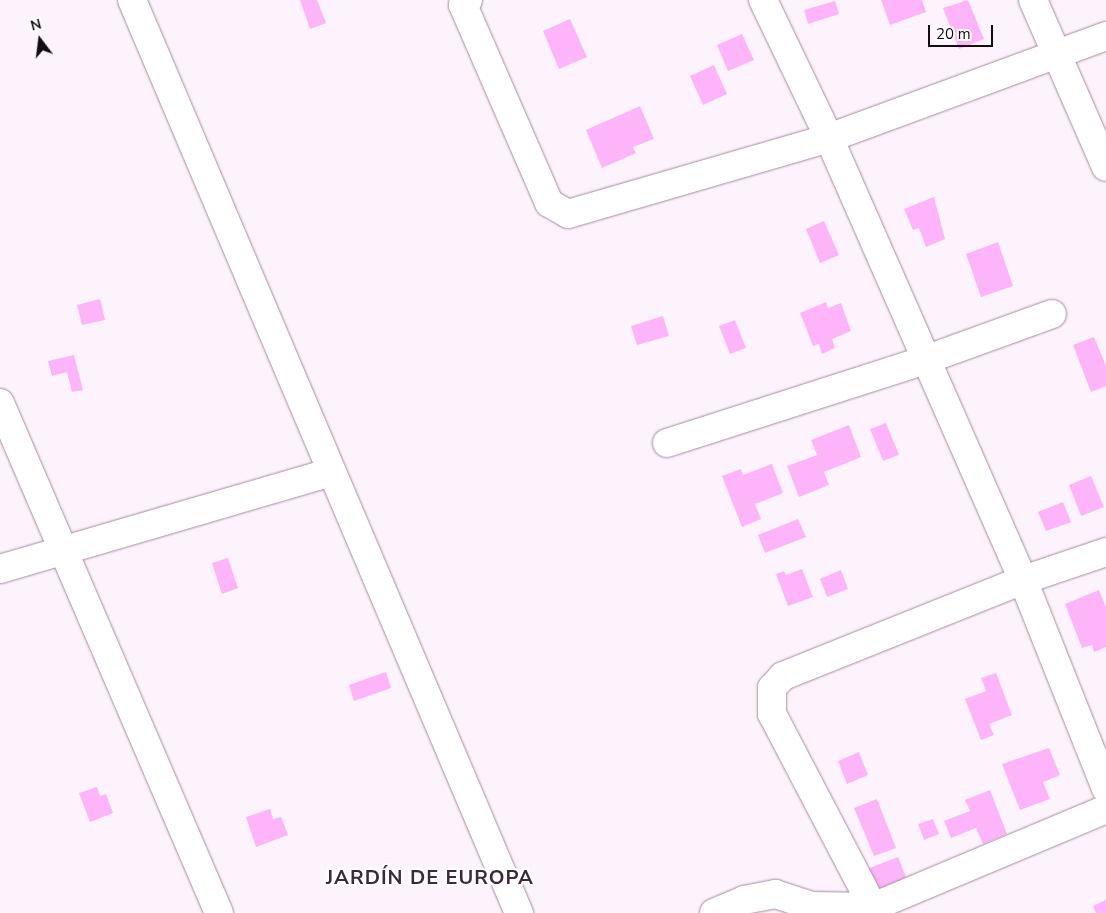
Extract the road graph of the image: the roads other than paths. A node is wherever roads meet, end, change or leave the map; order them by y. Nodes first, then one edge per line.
1 (132, 0) edge
2 (468, 0) edge
3 (763, 0) edge
4 (1033, 0) edge
5 (1106, 36) edge
6 (1059, 56) junction
7 (829, 138) junction
8 (1106, 166) edge
9 (1052, 314) dead end
10 (925, 360) junction
11 (0, 403) edge
12 (667, 443) dead end
13 (331, 472) junction
14 (63, 550) junction
15 (1106, 552) edge
16 (0, 569) edge
17 (1023, 580) junction
18 (1106, 789) edge
19 (1106, 809) edge
20 (873, 907) junction
21 (219, 913) edge
22 (518, 913) edge
23 (714, 913) edge

1 - 13 street
2 - 7 street
3 - 7 street
4 - 6 street
5 - 6 street
6 - 7 street
6 - 8 street
7 - 10 street
9 - 10 street
10 - 12 street
10 - 17 street
11 - 14 street
13 - 14 street
13 - 22 street
14 - 16 street
14 - 21 street
15 - 17 street
17 - 18 street
17 - 20 street
19 - 20 street
20 - 23 street

